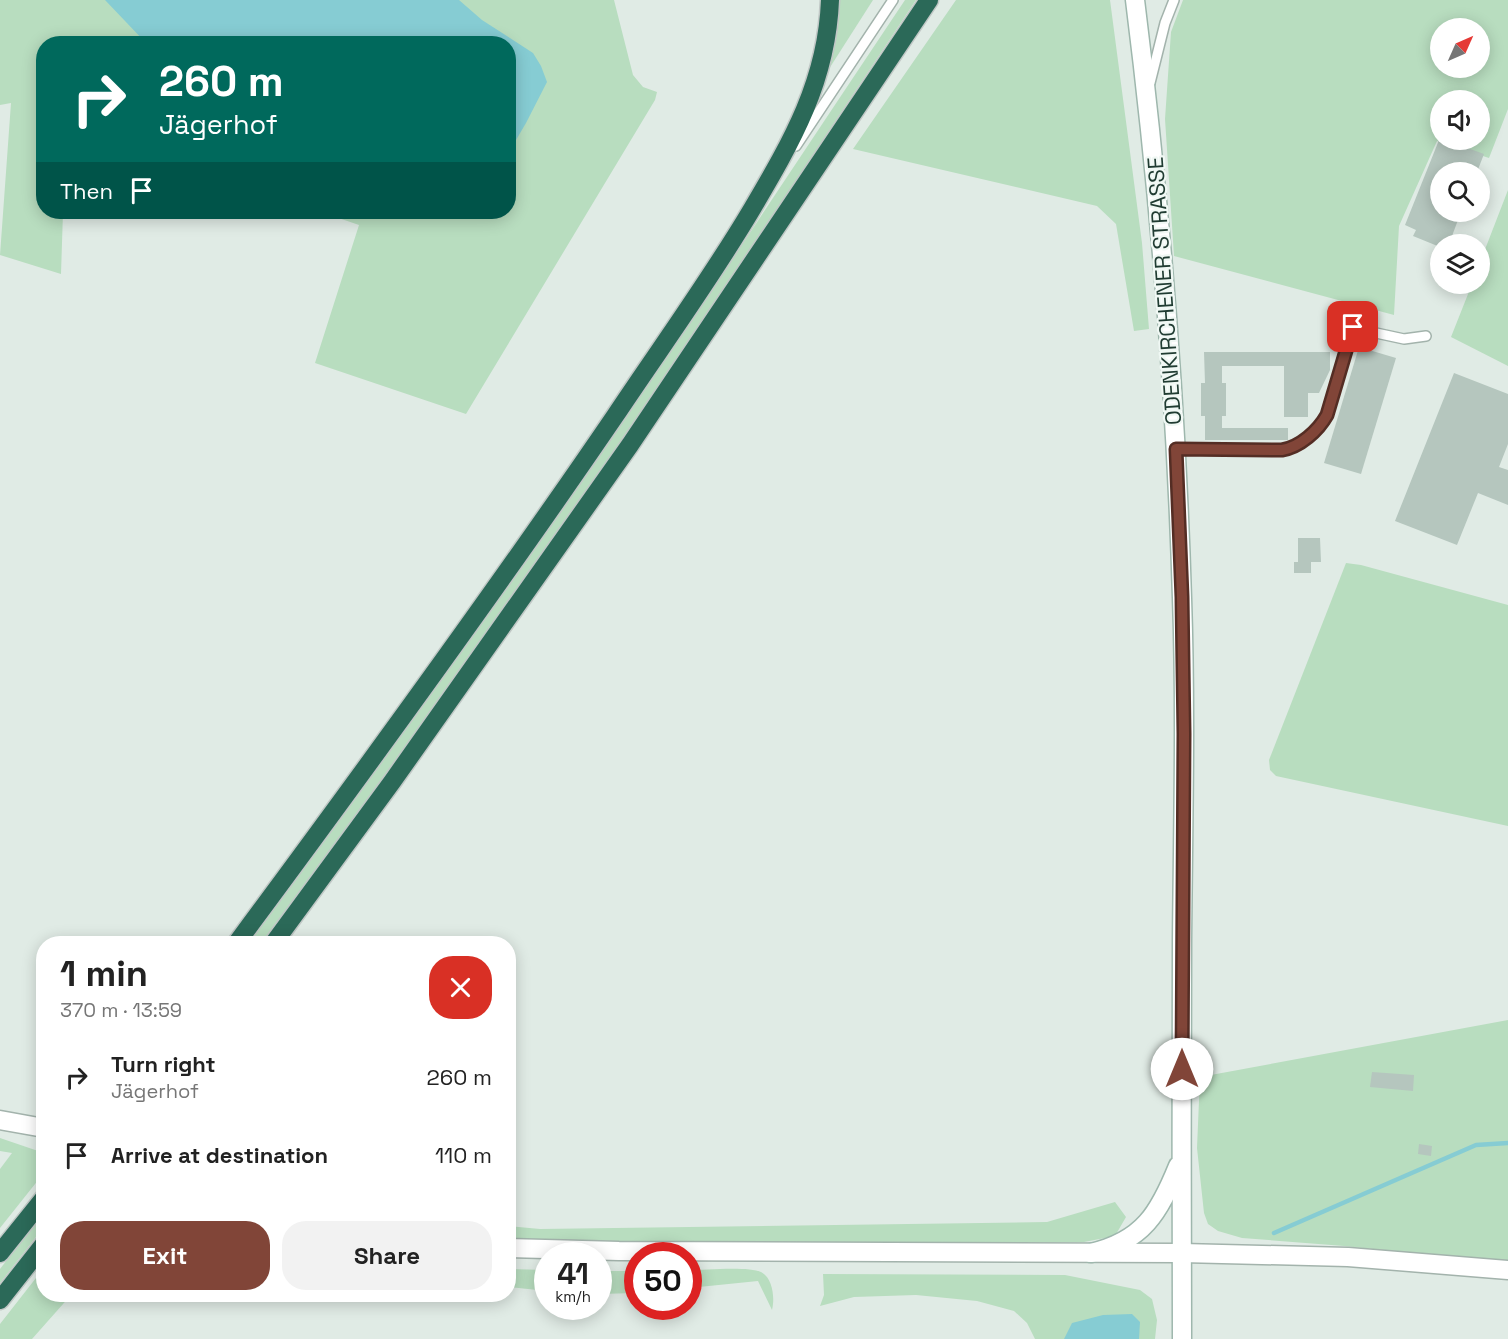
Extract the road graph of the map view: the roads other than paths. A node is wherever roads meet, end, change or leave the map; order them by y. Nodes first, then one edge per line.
1 (830, 0) edge
2 (893, 0) edge
3 (929, 0) edge
4 (1136, 0) edge
5 (1174, 0) edge
6 (1147, 94) junction
7 (727, 250) junction
8 (1426, 336) dead end
9 (1176, 449) junction
10 (242, 936) edge
11 (279, 936) edge
12 (0, 1120) edge
13 (36, 1127) edge
14 (1182, 1156) junction
15 (36, 1208) edge
16 (516, 1248) edge
17 (0, 1253) edge
18 (1091, 1253) junction
19 (1182, 1253) junction
20 (36, 1254) edge
21 (1508, 1270) edge
22 (0, 1300) edge
23 (1182, 1339) edge

1 - 7 highway
2 - 7 lane
3 - 11 highway
4 - 6 main road, ODENKIRCHENER STRASSE
5 - 6 lane
6 - 9 main road, ODENKIRCHENER STRASSE
7 - 10 highway
8 - 9 lane
9 - 14 main road, ODENKIRCHENER STRASSE
12 - 13 main road
14 - 18 main road
14 - 19 main road, ODENKIRCHENER STRASSE
15 - 17 highway
16 - 18 main road
18 - 19 main road
19 - 21 main road
19 - 23 main road, ODENKIRCHENER STRASSE
20 - 22 highway

